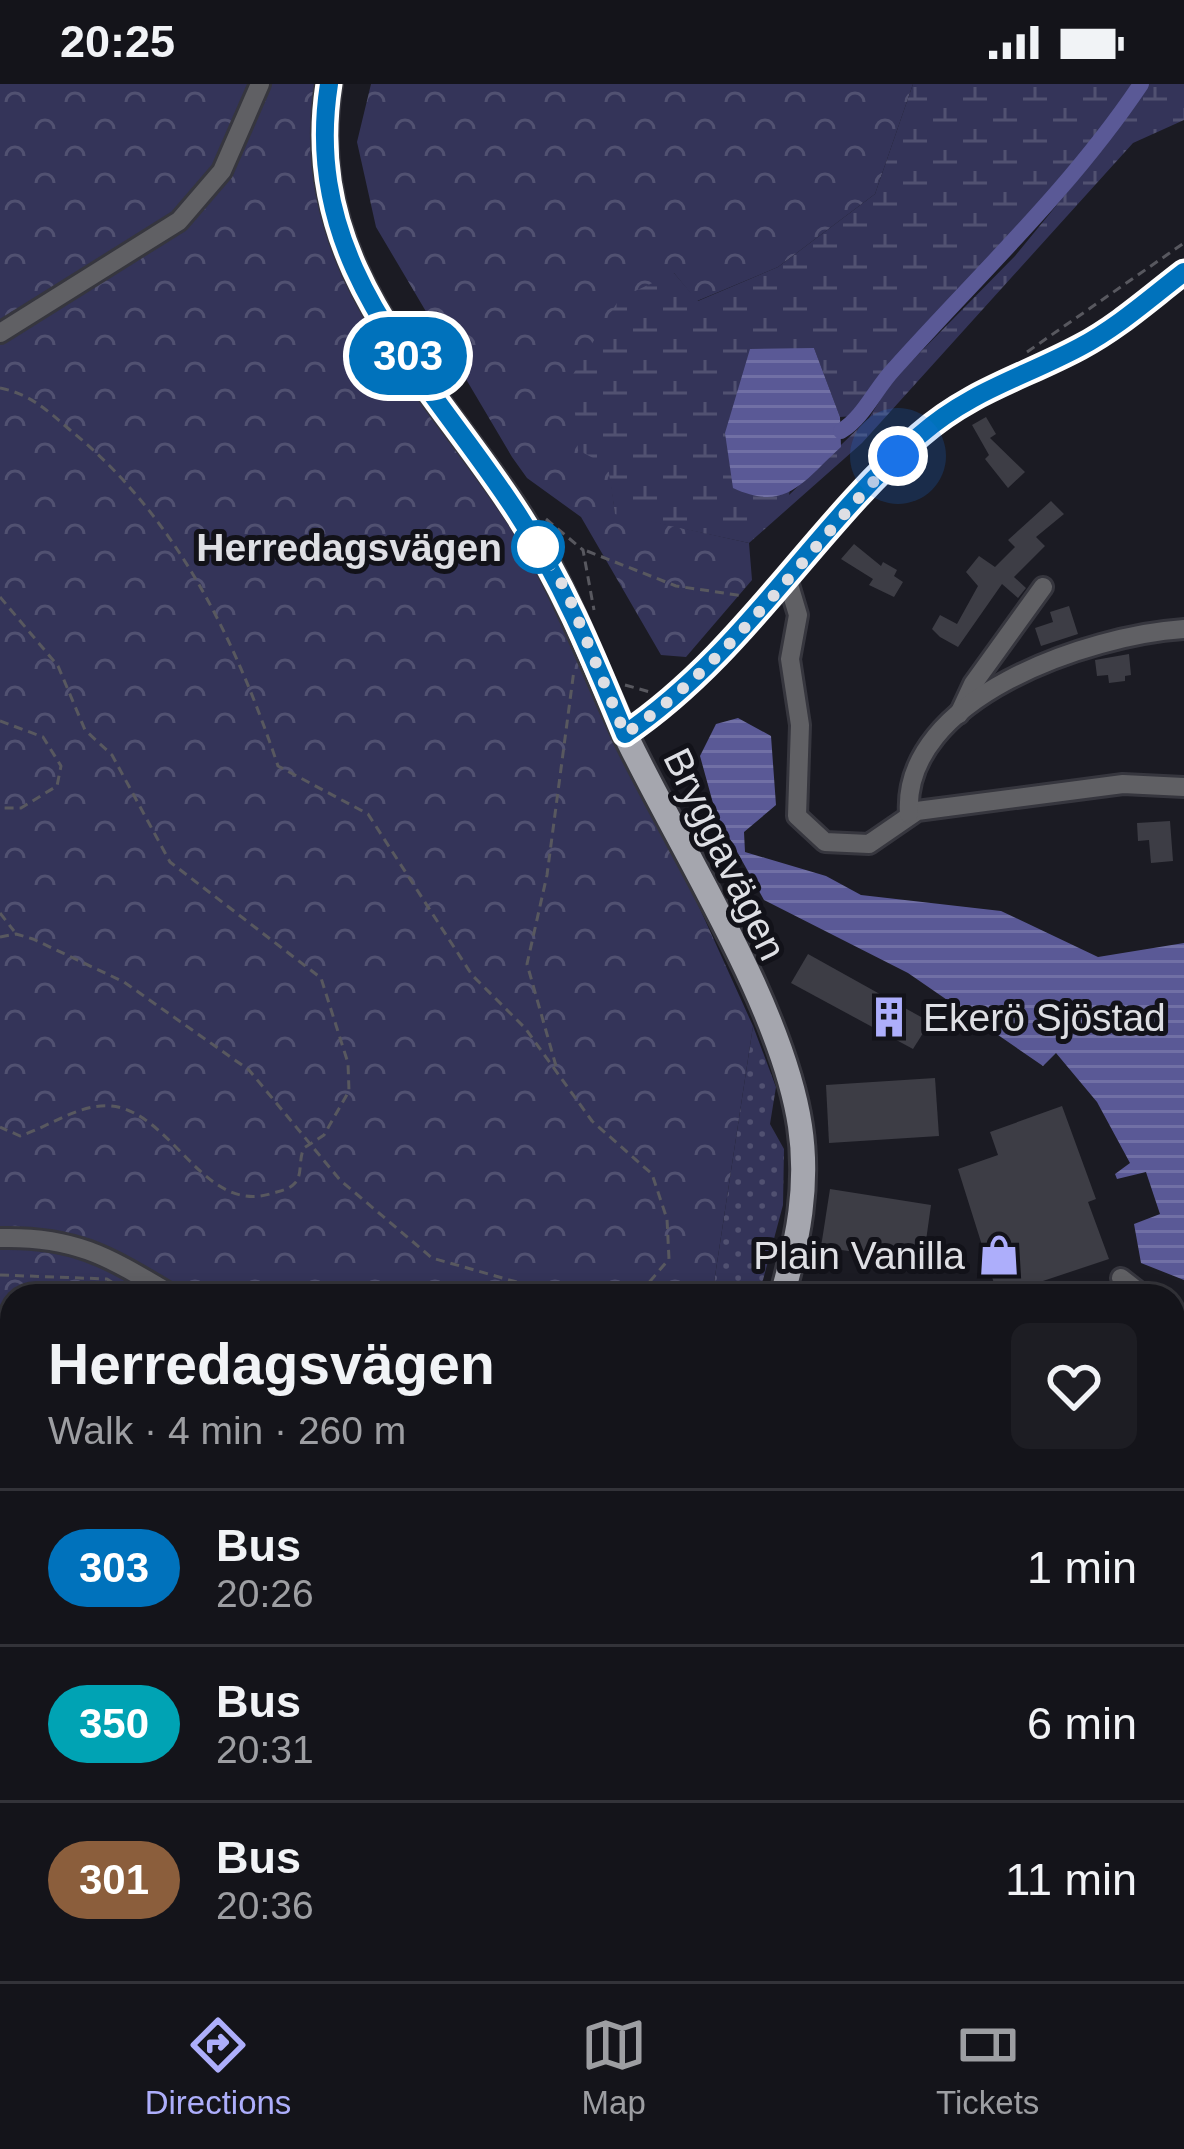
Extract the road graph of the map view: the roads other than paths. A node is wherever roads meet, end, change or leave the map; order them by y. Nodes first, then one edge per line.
1 (260, 84) edge
2 (329, 84) edge
3 (1184, 272) edge
4 (0, 333) edge
5 (787, 578) junction
6 (1043, 587) dead end
7 (1184, 629) edge
8 (959, 714) junction
9 (625, 734) junction
10 (1184, 788) edge
11 (909, 814) junction
12 (0, 1238) edge
13 (1121, 1278) dead end
14 (154, 1284) edge
15 (785, 1284) edge
16 (1129, 1284) edge

1 - 4 street
2 - 9 main road, Bryggavägen
3 - 5 street
5 - 9 street
5 - 11 street
6 - 8 street
7 - 8 street
8 - 11 street
9 - 15 main road, Bryggavägen
10 - 11 street
12 - 14 street
13 - 16 street

